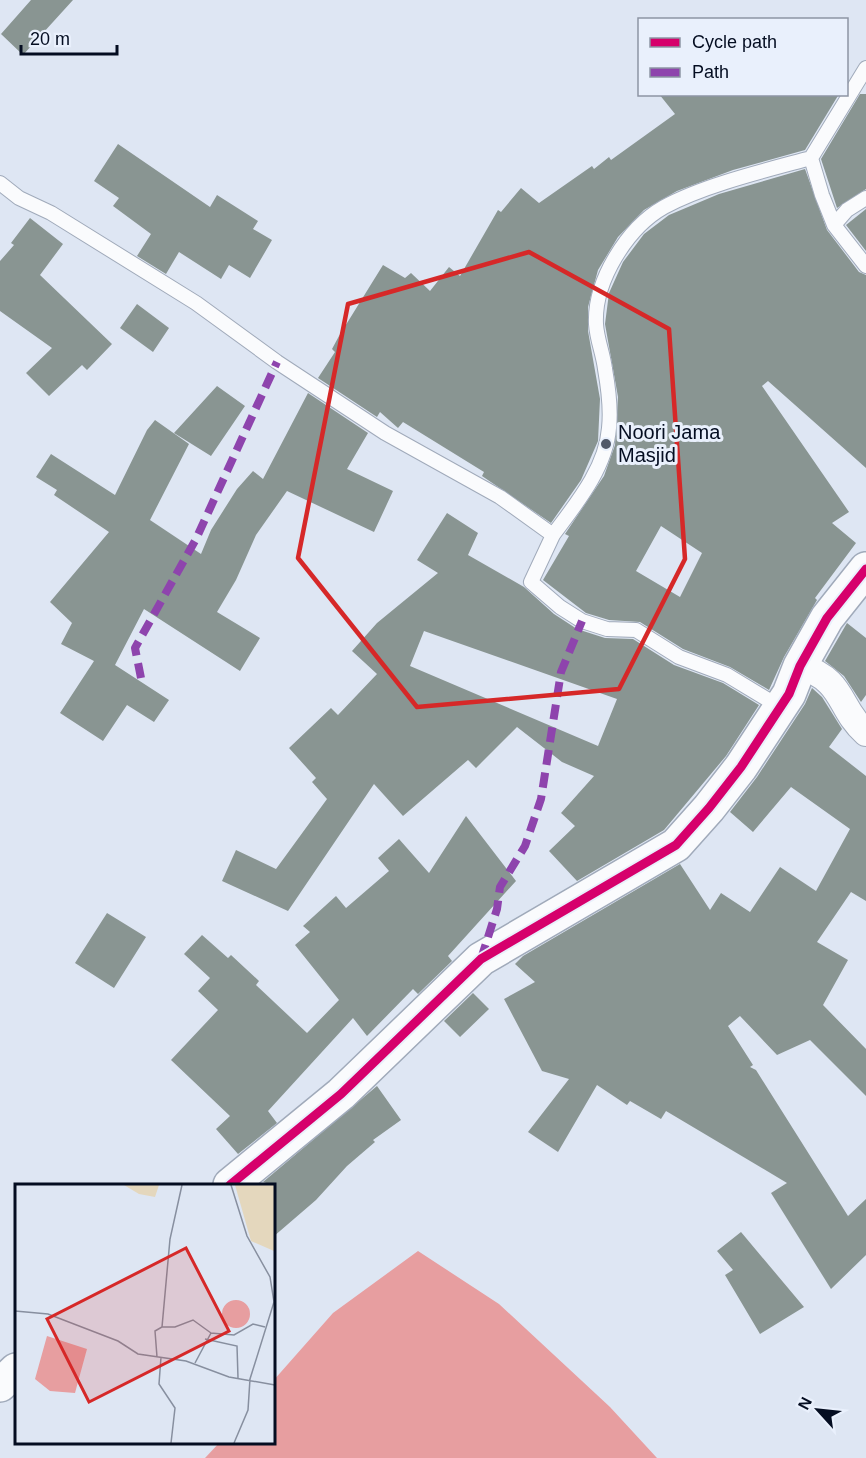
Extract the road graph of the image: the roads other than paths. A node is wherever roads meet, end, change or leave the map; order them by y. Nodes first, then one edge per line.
1 (866, 68) edge
2 (811, 158) junction
3 (0, 183) edge
4 (866, 198) edge
5 (834, 225) junction
6 (866, 266) edge
7 (553, 535) junction
8 (866, 568) edge
9 (800, 666) junction
10 (780, 707) junction
11 (866, 733) edge
12 (231, 1184) edge
13 (15, 1372) edge
14 (0, 1385) edge

1 - 2 lane
2 - 5 lane
2 - 7 lane
3 - 7 lane
4 - 5 lane
5 - 6 lane
7 - 10 lane
8 - 9 street
9 - 10 street
9 - 11 street
10 - 12 street
13 - 14 street

